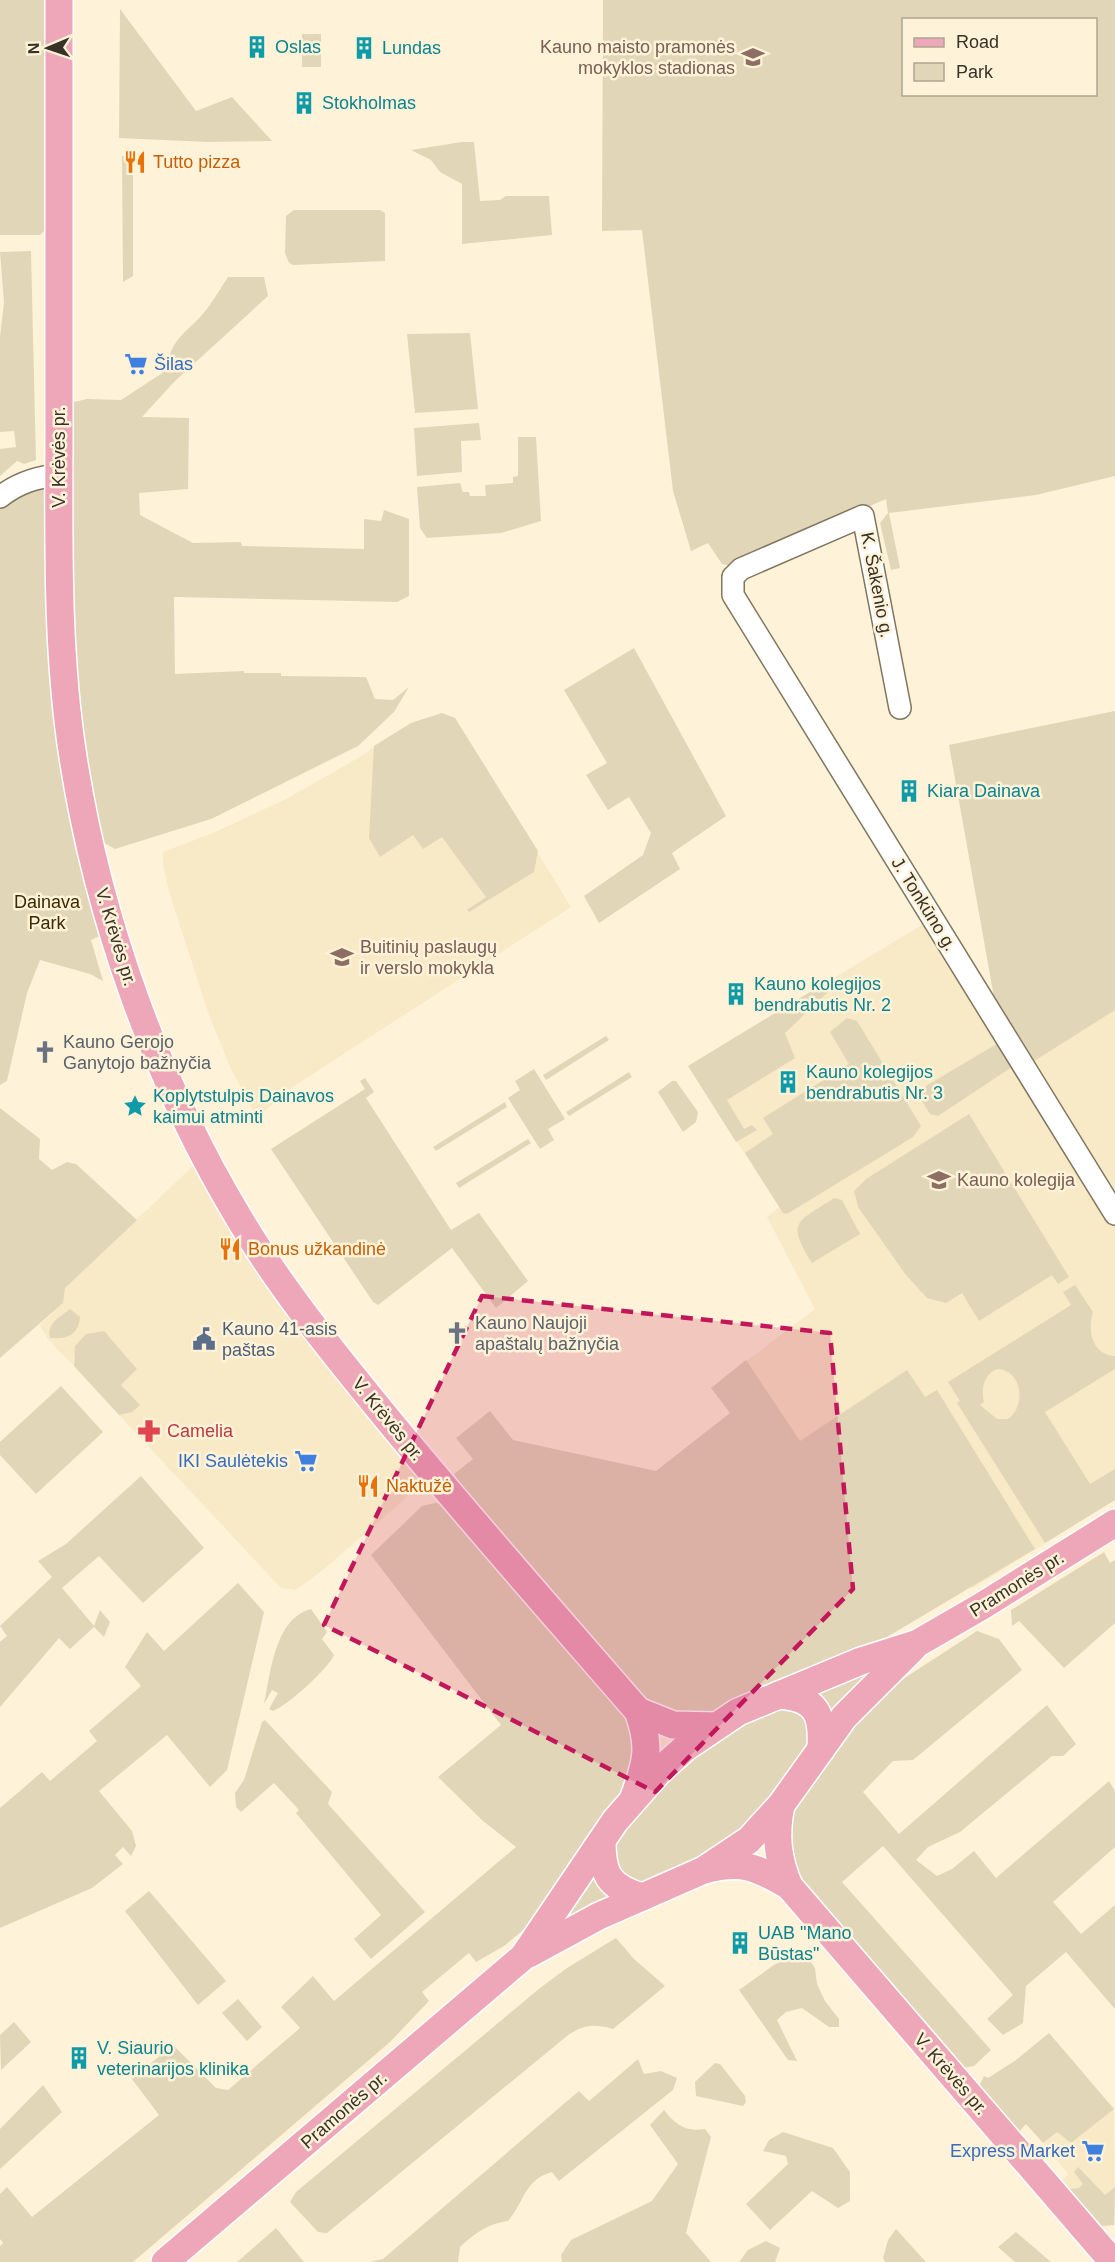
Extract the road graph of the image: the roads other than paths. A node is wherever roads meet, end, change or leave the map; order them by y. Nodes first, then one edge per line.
1 (59, 0) edge
2 (59, 475) junction
3 (0, 497) edge
4 (733, 595) joint
5 (900, 708) dead end
6 (1115, 1214) edge
7 (1115, 1523) edge
8 (918, 1643) junction
9 (779, 1695) junction
10 (638, 1711) junction
11 (716, 1726) junction
12 (821, 1749) junction
13 (634, 1797) junction
14 (781, 1805) junction
15 (602, 1841) junction
16 (704, 1870) junction
17 (789, 1886) junction
18 (642, 1897) junction
19 (523, 1957) junction
20 (165, 2262) edge
21 (1113, 2262) edge

1 - 2 main road, V. Krėvės pr.
2 - 3 street
2 - 10 main road, V. Krėvės pr.
4 - 5 street, K. Šakenio g.
4 - 6 street, J. Tonkūno g.
7 - 8 main road, Pramonės pr.
8 - 9 main road, Pramonės pr.
8 - 12 main road, Pramonės pr.
9 - 11 main road, Pramonės pr.
9 - 12 main road
10 - 11 main road, V. Krėvės pr.
10 - 13 main road, V. Krėvės pr.
11 - 13 main road, Pramonės pr.
12 - 14 main road, Pramonės pr.
13 - 15 main road, Pramonės pr.
14 - 16 main road, Pramonės pr.
14 - 17 main road, V. Krėvės pr.
15 - 18 main road
15 - 19 main road, Pramonės pr.
16 - 17 main road, V. Krėvės pr.
16 - 18 main road, Pramonės pr.
17 - 21 main road, V. Krėvės pr.
18 - 19 main road, Pramonės pr.
19 - 20 main road, Pramonės pr.

